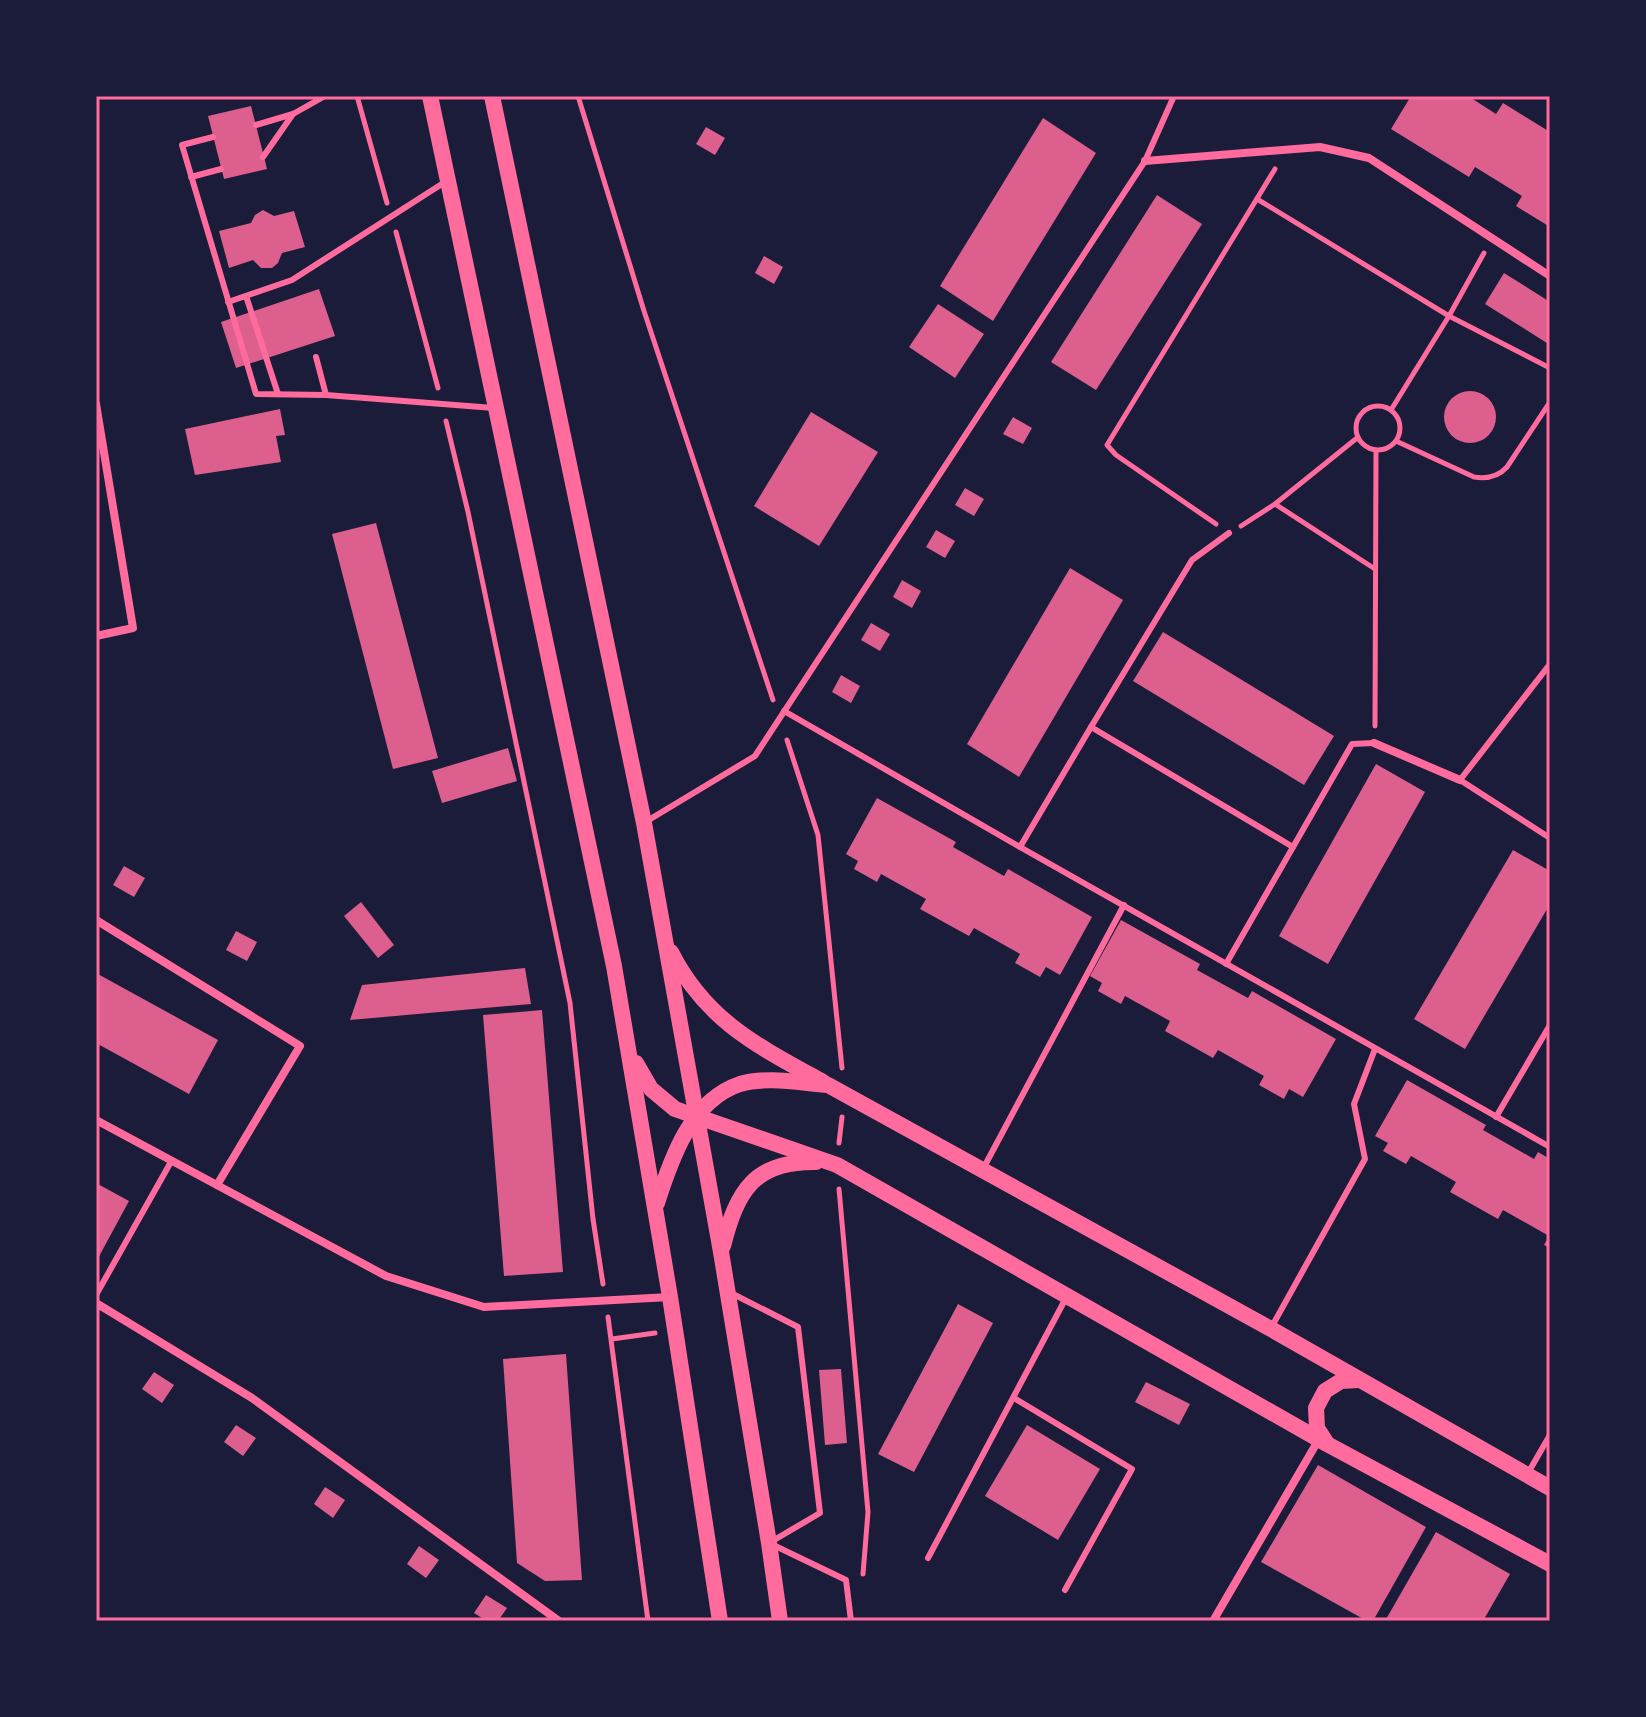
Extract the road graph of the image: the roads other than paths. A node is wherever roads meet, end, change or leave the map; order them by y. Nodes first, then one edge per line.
1 (325, 96) edge
2 (430, 96) edge
3 (492, 96) edge
4 (1174, 96) edge
5 (293, 114) junction
6 (256, 125) dead end
7 (213, 137) dead end
8 (263, 157) dead end
9 (1145, 161) junction
10 (221, 169) dead end
11 (191, 177) junction
12 (448, 180) junction
13 (1550, 276) edge
14 (246, 296) junction
15 (228, 302) junction
16 (316, 357) dead end
17 (278, 394) junction
18 (326, 395) junction
19 (96, 404) edge
20 (498, 408) junction
21 (1229, 533) road end
22 (96, 636) edge
23 (1550, 664) edge
24 (781, 715) junction
25 (1091, 727) junction
26 (1374, 743) joint
27 (1460, 780) junction
28 (644, 823) junction
29 (1550, 838) edge
30 (1020, 847) junction
31 (1293, 847) junction
32 (1124, 905) junction
33 (96, 920) edge
34 (663, 937) junction
35 (1226, 964) junction
36 (1550, 1025) edge
37 (628, 1047) junction
38 (1375, 1049) junction
39 (828, 1085) junction
40 (696, 1117) junction
41 (1496, 1117) junction
42 (96, 1120) edge
43 (1550, 1147) edge
44 (172, 1160) junction
45 (837, 1165) junction
46 (983, 1169) junction
47 (217, 1185) junction
48 (655, 1208) junction
49 (721, 1252) junction
50 (728, 1291) junction
51 (96, 1295) edge
52 (1067, 1296) junction
53 (670, 1297) junction
54 (96, 1303) edge
55 (1271, 1329) junction
56 (1360, 1380) junction
57 (1014, 1398) junction
58 (1550, 1435) edge
59 (1323, 1441) junction
60 (1527, 1475) junction
61 (1550, 1488) edge
62 (769, 1543) junction
63 (928, 1558) dead end
64 (1550, 1564) edge
65 (1065, 1590) dead end
66 (559, 1621) edge
67 (720, 1621) edge
68 (780, 1621) edge
69 (851, 1621) edge
70 (1213, 1621) edge

1 - 5 lane
2 - 12 main road
3 - 28 main road
4 - 9 lane
5 - 6 lane
5 - 8 lane
7 - 11 lane
9 - 13 street
9 - 24 lane
10 - 11 lane
11 - 15 lane
12 - 14 lane
12 - 20 main road
14 - 15 lane
14 - 17 lane
15 - 17 lane
16 - 18 lane
17 - 18 lane
18 - 20 lane
19 - 22 street
20 - 37 main road
21 - 25 lane
23 - 27 lane
24 - 28 lane
24 - 30 lane
25 - 30 lane
25 - 31 lane
26 - 27 street
26 - 31 lane
27 - 29 lane
28 - 34 main road
30 - 32 lane
31 - 35 lane
32 - 35 lane
32 - 46 lane
33 - 47 street
34 - 39 main road
34 - 40 main road
35 - 38 lane
36 - 41 lane
37 - 40 main road
37 - 48 main road
38 - 41 lane
38 - 55 lane
39 - 40 main road
39 - 46 main road
40 - 45 main road
40 - 48 main road
40 - 49 main road
41 - 43 lane
42 - 44 street
44 - 47 street
44 - 51 lane
45 - 49 main road
45 - 52 main road
46 - 55 main road
47 - 53 street
48 - 53 main road
49 - 50 main road
50 - 62 main road
50 - 62 lane
52 - 57 lane
52 - 59 main road
53 - 67 main road
54 - 66 street
55 - 56 main road
56 - 59 main road
56 - 60 main road
57 - 63 lane
57 - 65 lane
58 - 60 lane
59 - 64 main road
59 - 70 street
60 - 61 main road
62 - 68 main road
62 - 69 lane

